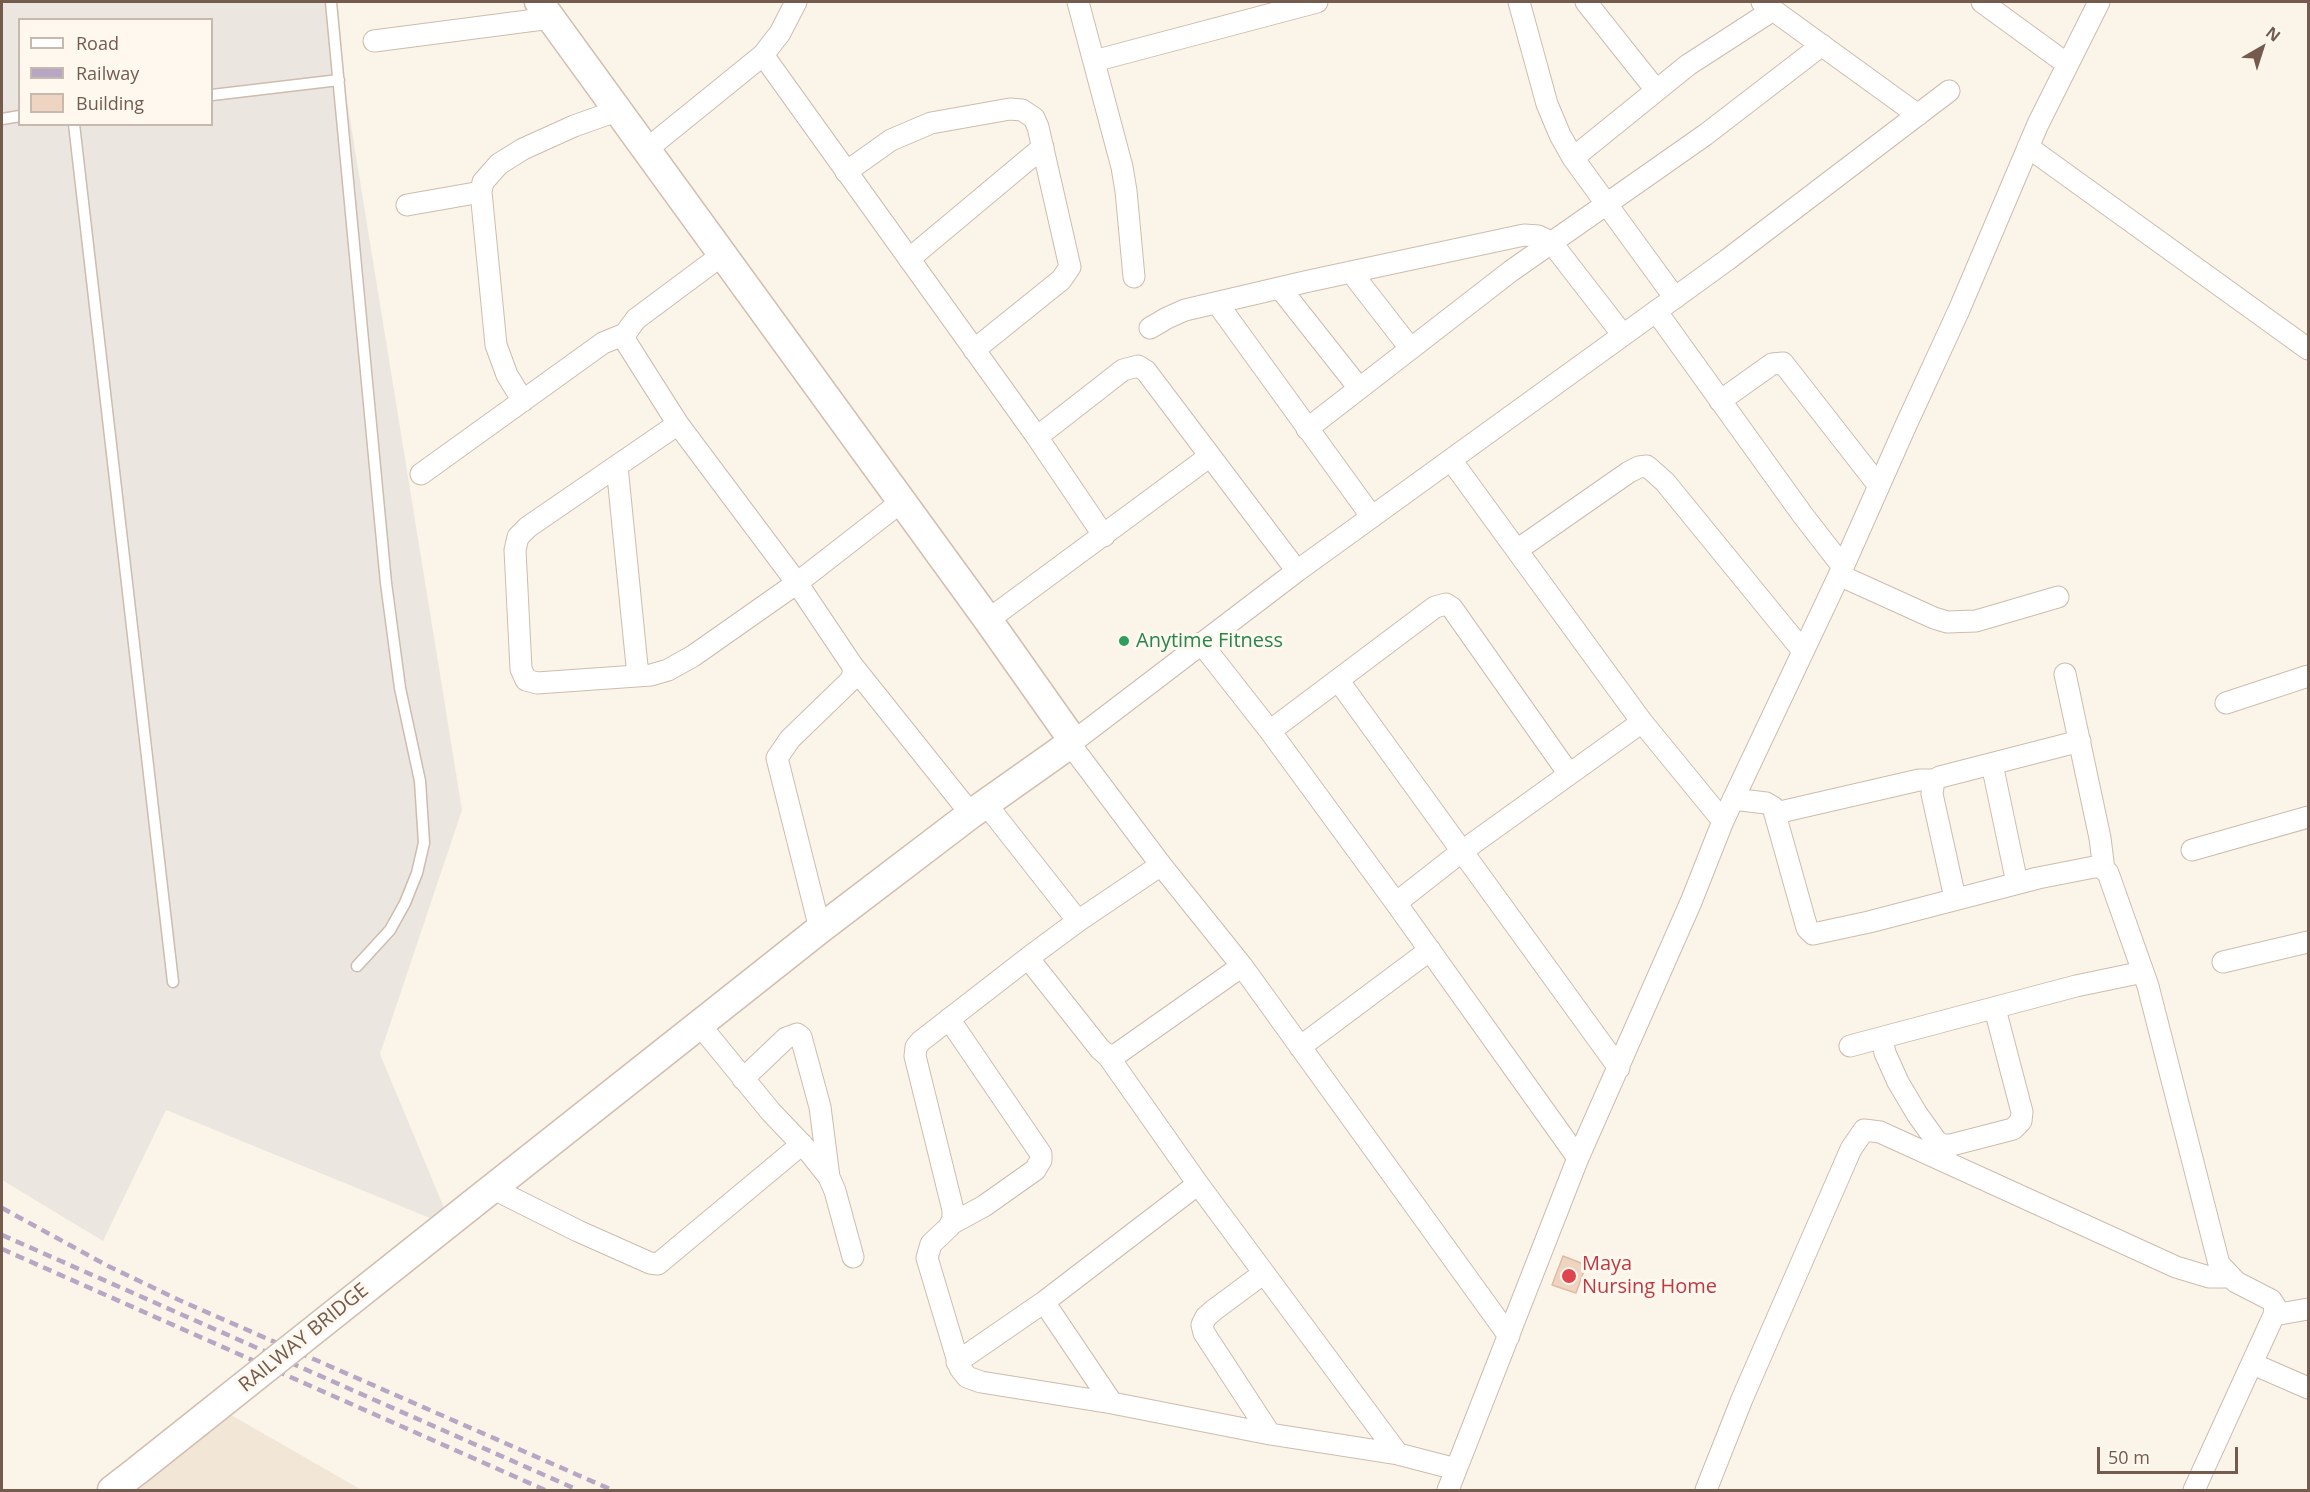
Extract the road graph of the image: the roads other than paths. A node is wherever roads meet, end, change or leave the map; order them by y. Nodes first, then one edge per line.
1 (331, 2) edge
2 (796, 2) edge
3 (1078, 2) edge
4 (1317, 2) edge
5 (1519, 2) edge
6 (1586, 2) edge
7 (2099, 2) edge
8 (1989, 4) edge
9 (1767, 6) edge
10 (545, 10) edge
11 (374, 41) dead end
12 (1822, 45) junction
13 (763, 54) junction
14 (1094, 61) junction
15 (2067, 64) junction
16 (339, 80) junction
17 (1656, 90) junction
18 (1949, 91) dead end
19 (213, 95) edge
20 (619, 110) junction
21 (1917, 115) junction
22 (18, 116) edge
23 (2, 118) edge
24 (74, 126) edge
25 (1043, 147) junction
26 (2028, 147) junction
27 (647, 149) junction
28 (1573, 158) junction
29 (846, 172) junction
30 (481, 192) junction
31 (1606, 204) junction
32 (406, 205) dead end
33 (1551, 242) junction
34 (722, 255) junction
35 (909, 259) junction
36 (1352, 272) junction
37 (1134, 277) dead end
38 (1280, 288) junction
39 (1675, 298) junction
40 (1216, 303) junction
41 (1656, 311) junction
42 (1150, 328) dead end
43 (625, 334) junction
44 (1623, 335) junction
45 (1410, 348) junction
46 (2308, 349) edge
47 (974, 350) junction
48 (1359, 388) junction
49 (523, 400) junction
50 (1720, 401) junction
51 (678, 423) junction
52 (1307, 429) junction
53 (1036, 437) junction
54 (1210, 456) junction
55 (1451, 460) junction
56 (617, 466) junction
57 (422, 474) dead end
58 (1879, 486) junction
59 (901, 502) junction
60 (1372, 517) junction
61 (1104, 536) junction
62 (1517, 550) junction
63 (1297, 571) junction
64 (1841, 571) junction
65 (797, 583) junction
66 (2058, 597) dead end
67 (988, 621) junction
68 (1201, 643) junction
69 (1803, 651) junction
70 (852, 665) junction
71 (2065, 674) dead end
72 (638, 676) junction
73 (2308, 676) edge
74 (1338, 680) junction
75 (2226, 703) dead end
76 (1642, 722) junction
77 (1270, 731) junction
78 (2080, 741) junction
79 (1070, 744) junction
80 (1992, 764) junction
81 (1569, 774) junction
82 (1934, 780) junction
83 (1733, 799) junction
84 (978, 809) junction
85 (1776, 813) junction
86 (2308, 817) edge
87 (1723, 821) junction
88 (2192, 850) dead end
89 (1461, 852) junction
90 (1161, 865) junction
91 (2104, 870) junction
92 (2017, 883) junction
93 (1955, 898) junction
94 (1396, 903) junction
95 (1078, 921) junction
96 (820, 929) junction
97 (2308, 942) edge
98 (1430, 950) junction
99 (1028, 958) junction
100 (2223, 962) dead end
101 (357, 966) dead end
102 (1242, 966) junction
103 (2143, 972) junction
104 (173, 982) dead end
105 (1995, 1009) junction
106 (949, 1019) junction
107 (699, 1024) junction
108 (1882, 1038) junction
109 (1850, 1046) dead end
110 (1300, 1047) junction
111 (1108, 1056) junction
112 (1618, 1068) junction
113 (743, 1079) junction
114 (802, 1144) junction
115 (1578, 1158) junction
116 (829, 1177) junction
117 (1198, 1184) junction
118 (481, 1197) junction
119 (951, 1224) junction
120 (853, 1257) dead end
121 (1264, 1273) junction
122 (2230, 1277) junction
123 (1044, 1302) junction
124 (2308, 1309) edge
125 (2274, 1316) junction
126 (1509, 1336) junction
127 (957, 1362) junction
128 (2253, 1364) junction
129 (2308, 1388) edge
130 (1112, 1403) junction
131 (1270, 1434) junction
132 (1398, 1454) junction
133 (1456, 1469) junction
134 (112, 1491) edge
135 (1448, 1491) edge
136 (1706, 1491) edge
137 (2194, 1491) edge

1 - 16 lane
2 - 13 street
3 - 14 street
4 - 14 street
5 - 28 street
6 - 17 street
7 - 15 street
8 - 15 street
9 - 12 street
9 - 17 street
10 - 11 street
10 - 20 street
12 - 21 street
12 - 31 street
13 - 27 street
13 - 29 street
14 - 37 street
15 - 26 street
16 - 19 lane
16 - 101 lane
17 - 28 street
18 - 21 street
20 - 27 street
20 - 30 street
21 - 39 street
22 - 23 lane
24 - 104 lane
25 - 29 street
25 - 35 street
25 - 47 street
26 - 46 street
26 - 58 street
27 - 34 street
28 - 31 street
29 - 35 street
30 - 32 street
30 - 49 street
31 - 33 street
31 - 39 street
33 - 36 street
33 - 44 street
33 - 45 street
34 - 43 street
34 - 59 street
35 - 47 street
36 - 38 street
36 - 45 street
38 - 40 street
38 - 48 street
39 - 41 street
40 - 42 street
40 - 52 street
41 - 44 street
41 - 50 street
43 - 49 street
43 - 51 street
44 - 55 street
45 - 48 street
47 - 53 street
48 - 52 street
49 - 57 street
50 - 58 street
50 - 64 street
51 - 56 street
51 - 65 street
52 - 60 street
53 - 54 street
53 - 61 street
54 - 61 street
54 - 63 street
55 - 60 street
55 - 62 street
56 - 72 street
56 - 72 street
58 - 64 street
59 - 65 street
59 - 67 street
60 - 63 street
61 - 67 street
62 - 69 street
62 - 76 street
63 - 68 street
64 - 66 street
64 - 69 street
65 - 70 street
65 - 72 street
67 - 79 street
68 - 77 street
68 - 79 street
69 - 83 street
70 - 84 street
70 - 96 street
71 - 78 street
73 - 75 street
74 - 77 street
74 - 81 street
74 - 89 street
76 - 81 street
76 - 87 street
77 - 94 street
78 - 80 street
78 - 91 street
79 - 84 street, RAILWAY BRIDGE
79 - 90 street
80 - 82 street
80 - 92 street
81 - 89 street
82 - 85 street
82 - 93 street
83 - 85 street
83 - 87 street
84 - 95 street
84 - 96 street, RAILWAY BRIDGE
85 - 93 street
86 - 88 street
87 - 112 street
89 - 94 street
89 - 112 street
90 - 95 street
90 - 102 street
91 - 92 street
91 - 103 street
92 - 93 street
94 - 98 street
95 - 99 street
96 - 107 street, RAILWAY BRIDGE
97 - 100 street
98 - 110 street
98 - 115 street
99 - 106 street
99 - 111 street
102 - 110 street
102 - 111 street
103 - 105 street
103 - 122 street
105 - 108 street
105 - 108 street
106 - 119 street
106 - 119 street
107 - 113 street
107 - 118 street, RAILWAY BRIDGE
108 - 109 street
110 - 126 street
111 - 117 street
112 - 115 street
113 - 114 street
113 - 116 street
114 - 116 street
114 - 118 street
115 - 126 street
116 - 120 street
117 - 121 street
117 - 123 street
118 - 134 street, RAILWAY BRIDGE, bridge
119 - 127 street
121 - 131 street
121 - 132 street
122 - 125 street
122 - 136 street
123 - 127 street
123 - 130 street
124 - 125 street
125 - 128 street
126 - 133 street
127 - 130 street
128 - 129 street
128 - 137 street
130 - 131 street
131 - 132 street
132 - 133 street
133 - 135 street

